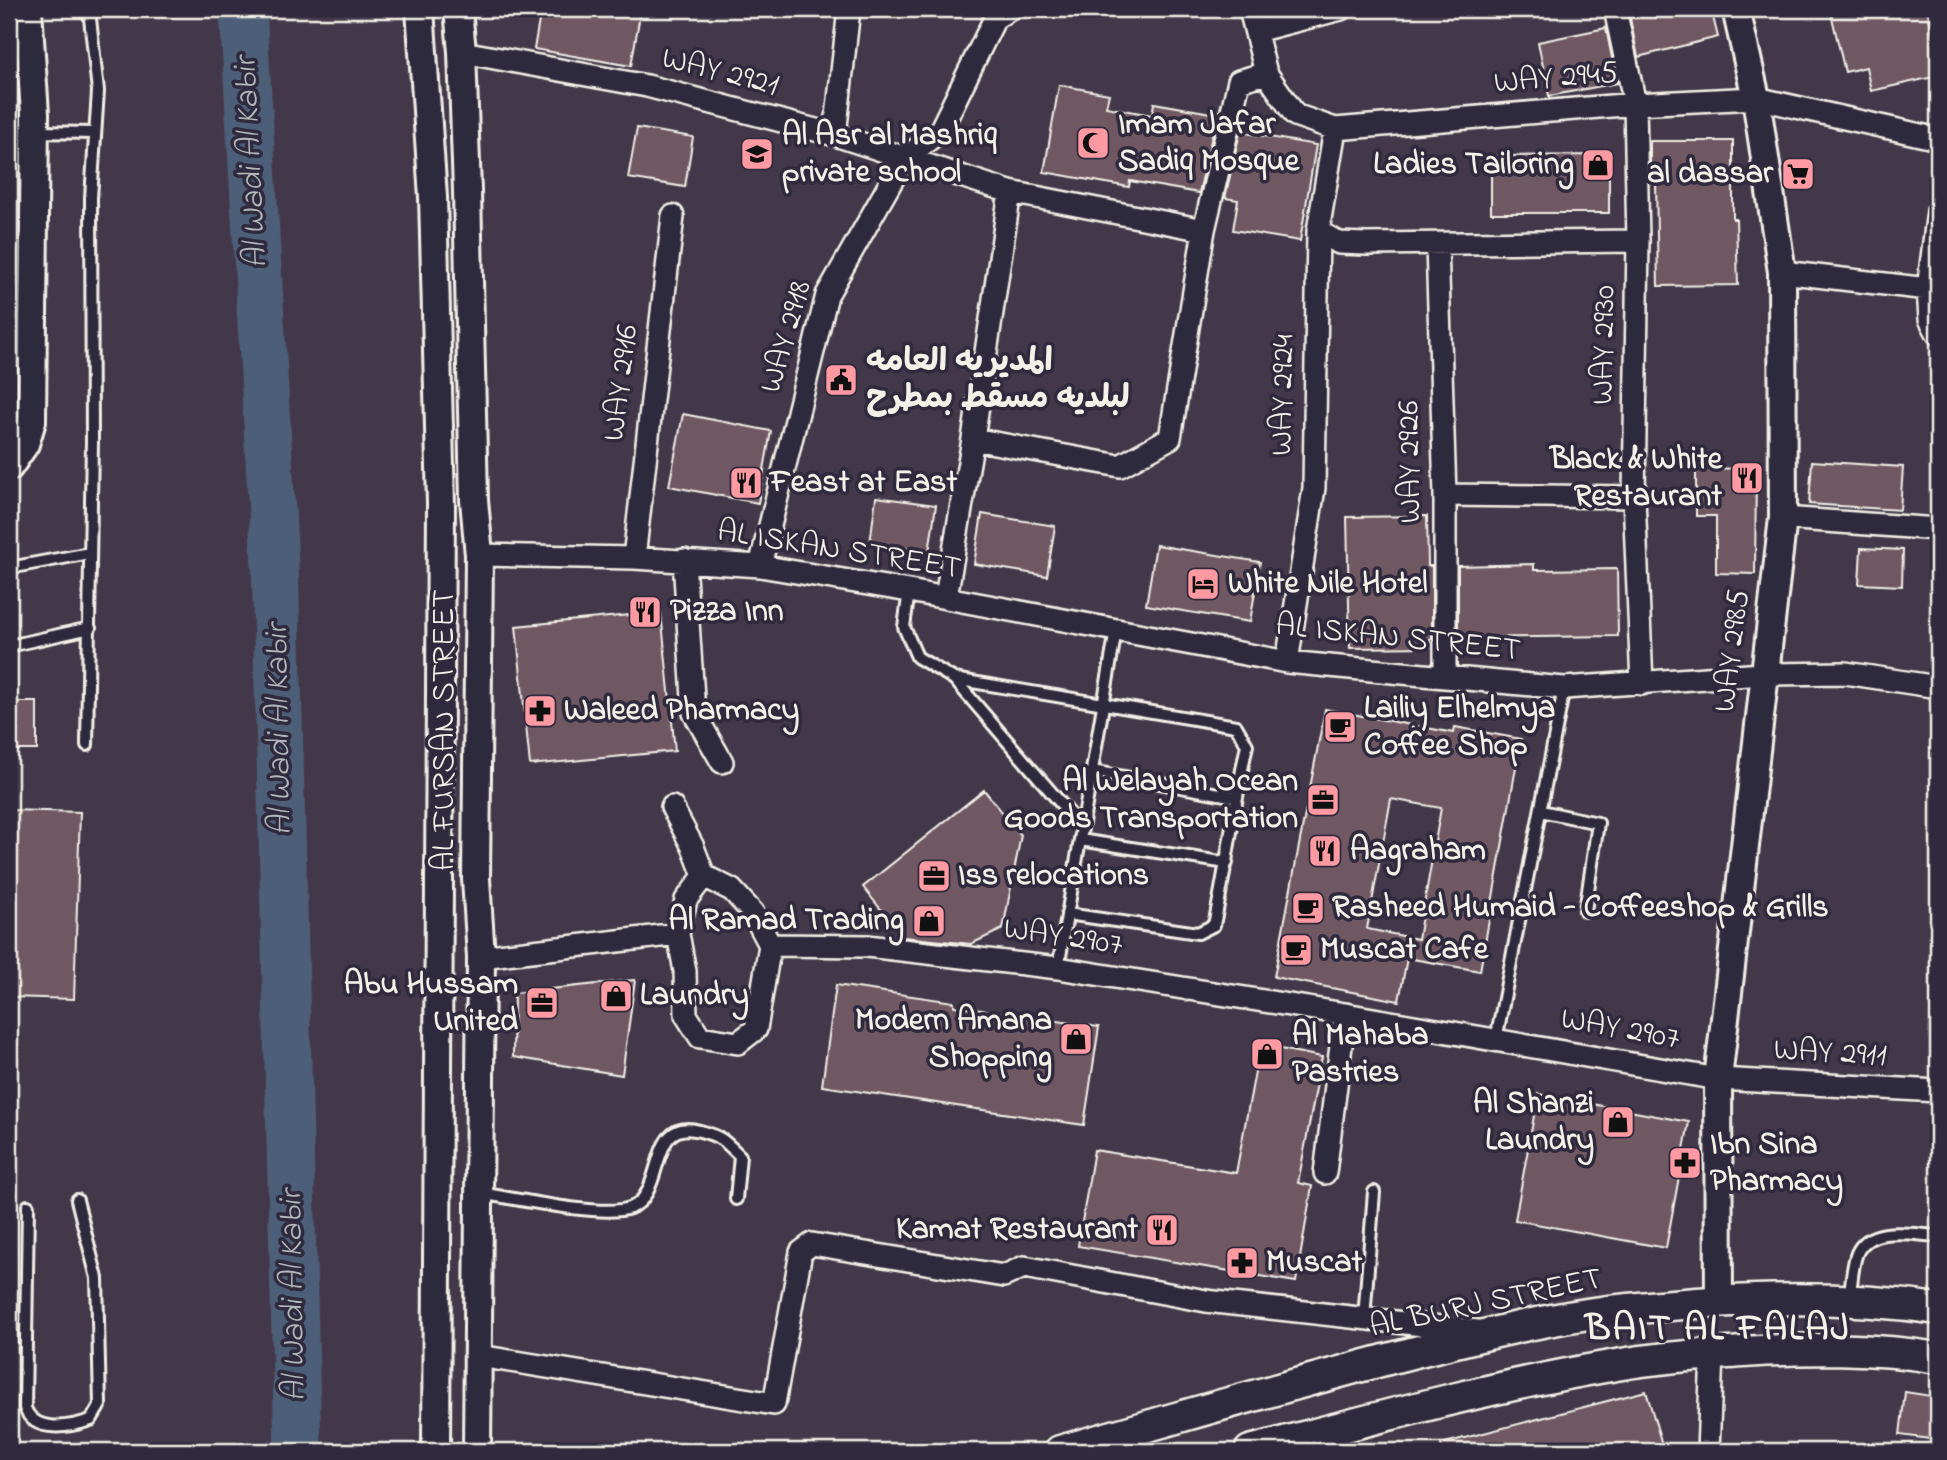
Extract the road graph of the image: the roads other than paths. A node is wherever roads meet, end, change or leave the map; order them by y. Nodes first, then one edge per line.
1 (28, 9) edge
2 (89, 9) edge
3 (421, 9) edge
4 (458, 9) edge
5 (849, 9) edge
6 (1010, 9) edge
7 (1250, 9) edge
8 (1341, 9) edge
9 (1615, 9) edge
10 (1736, 9) edge
11 (1256, 31) junction
12 (462, 52) junction
13 (1266, 72) junction
14 (1756, 99) junction
15 (1635, 104) junction
16 (1335, 128) junction
17 (35, 132) junction
18 (95, 133) junction
19 (835, 135) junction
20 (1938, 139) edge
21 (904, 159) junction
22 (1010, 192) junction
23 (1938, 211) edge
24 (673, 216) dead end
25 (1204, 230) junction
26 (1318, 231) junction
27 (1638, 241) junction
28 (1437, 245) junction
29 (1782, 272) junction
30 (1928, 289) junction
31 (1938, 334) edge
32 (973, 439) junction
33 (9, 467) edge
34 (1445, 495) junction
35 (1634, 497) junction
36 (1783, 518) junction
37 (1938, 529) edge
38 (90, 553) junction
39 (479, 555) junction
40 (634, 558) junction
41 (684, 560) junction
42 (760, 566) junction
43 (9, 568) edge
44 (909, 590) junction
45 (946, 597) junction
46 (90, 628) junction
47 (1116, 630) junction
48 (9, 646) edge
49 (1287, 662) junction
50 (1763, 674) junction
51 (1445, 677) junction
52 (954, 678) junction
53 (1642, 684) junction
54 (1938, 687) edge
55 (1564, 688) junction
56 (1103, 705) junction
57 (87, 746) dead end
58 (722, 762) dead end
59 (1092, 771) junction
60 (1236, 797) junction
61 (672, 807) dead end
62 (1541, 811) junction
63 (1081, 834) junction
64 (1227, 863) junction
65 (704, 876) junction
66 (1584, 911) dead end
67 (1068, 914) junction
68 (678, 934) junction
69 (770, 945) junction
70 (481, 957) junction
71 (1058, 968) junction
72 (1345, 1014) junction
73 (1496, 1040) junction
74 (1718, 1079) junction
75 (1938, 1091) edge
76 (1325, 1173) dead end
77 (1374, 1192) dead end
78 (480, 1193) junction
79 (736, 1199) dead end
80 (77, 1200) dead end
81 (28, 1206) dead end
82 (1938, 1236) edge
83 (1849, 1301) junction
84 (1719, 1303) junction
85 (1938, 1309) edge
86 (1364, 1318) junction
87 (1493, 1333) junction
88 (1712, 1354) junction
89 (479, 1356) junction
90 (1938, 1359) edge
91 (436, 1451) edge
92 (477, 1451) edge
93 (1060, 1451) edge
94 (1250, 1451) edge
95 (1708, 1451) edge

1 - 17 street
2 - 18 lane
3 - 91 street, AL FURSAN STREET
4 - 12 street, AL FURSAN STREET
5 - 19 street
6 - 21 street, WAY 2918
7 - 11 street, WAY 2945
8 - 11 street
9 - 15 street, WAY 2930
10 - 14 street, WAY 2985
11 - 13 street, WAY 2945
12 - 19 street, WAY 2921
12 - 39 street, AL FURSAN STREET
13 - 16 street, WAY 2945
13 - 25 street
14 - 15 street, WAY 2945
14 - 20 street, WAY 2945
14 - 29 street, WAY 2985
15 - 16 street, WAY 2945
15 - 27 street, WAY 2930
16 - 26 street, WAY 2924
17 - 18 lane
17 - 33 street
18 - 38 lane
19 - 21 street, WAY 2921
21 - 22 street, WAY 2921
21 - 42 street, WAY 2918
22 - 25 street, WAY 2921
22 - 32 street
23 - 30 street
24 - 40 street, WAY 2916
25 - 32 street
26 - 28 street
26 - 49 street, WAY 2924
27 - 28 street
27 - 35 street, WAY 2930
28 - 34 street, WAY 2926
29 - 30 street
29 - 36 street, WAY 2985
30 - 31 street
32 - 45 street
34 - 35 street
34 - 51 street, WAY 2926
35 - 53 street, WAY 2930
36 - 37 street
36 - 50 street, WAY 2985
38 - 43 lane
38 - 46 lane
39 - 40 street, AL ISKAN STREET
39 - 70 street, AL FURSAN STREET
40 - 41 street, AL ISKAN STREET
41 - 42 street, AL ISKAN STREET
41 - 58 street
42 - 44 street, AL ISKAN STREET
44 - 45 street, AL ISKAN STREET
44 - 52 lane
45 - 47 street, AL ISKAN STREET
46 - 48 lane
46 - 57 lane
47 - 49 street, AL ISKAN STREET
47 - 56 lane
49 - 51 street, AL ISKAN STREET
50 - 53 street, AL ISKAN STREET
50 - 54 street, AL ISKAN STREET
50 - 74 street, WAY 2985
51 - 55 street, AL ISKAN STREET
52 - 56 lane
52 - 63 lane
53 - 55 street, AL ISKAN STREET
55 - 62 lane
56 - 59 lane
56 - 60 lane
59 - 60 lane
59 - 63 lane
60 - 64 lane
61 - 65 street
62 - 66 lane
62 - 73 lane
63 - 64 lane
63 - 67 lane
64 - 67 lane
65 - 68 street
65 - 69 street
67 - 71 lane
68 - 69 street
68 - 70 street
69 - 71 street, WAY 2907
70 - 78 street, AL FURSAN STREET
71 - 72 street, WAY 2907
72 - 73 street, WAY 2907
72 - 76 street
73 - 74 street, WAY 2907
74 - 75 street, WAY 2911
74 - 84 street, WAY 2985
77 - 86 lane
78 - 79 lane
78 - 89 street, AL FURSAN STREET
80 - 81 lane
82 - 83 lane
83 - 84 main road, AL BURJ STREET
83 - 85 main road, AL BURJ STREET
84 - 87 main road, AL BURJ STREET
86 - 87 street
86 - 89 street
87 - 93 main road, AL BURJ STREET
88 - 90 main road
88 - 94 main road
88 - 95 street
89 - 92 street, AL FURSAN STREET

